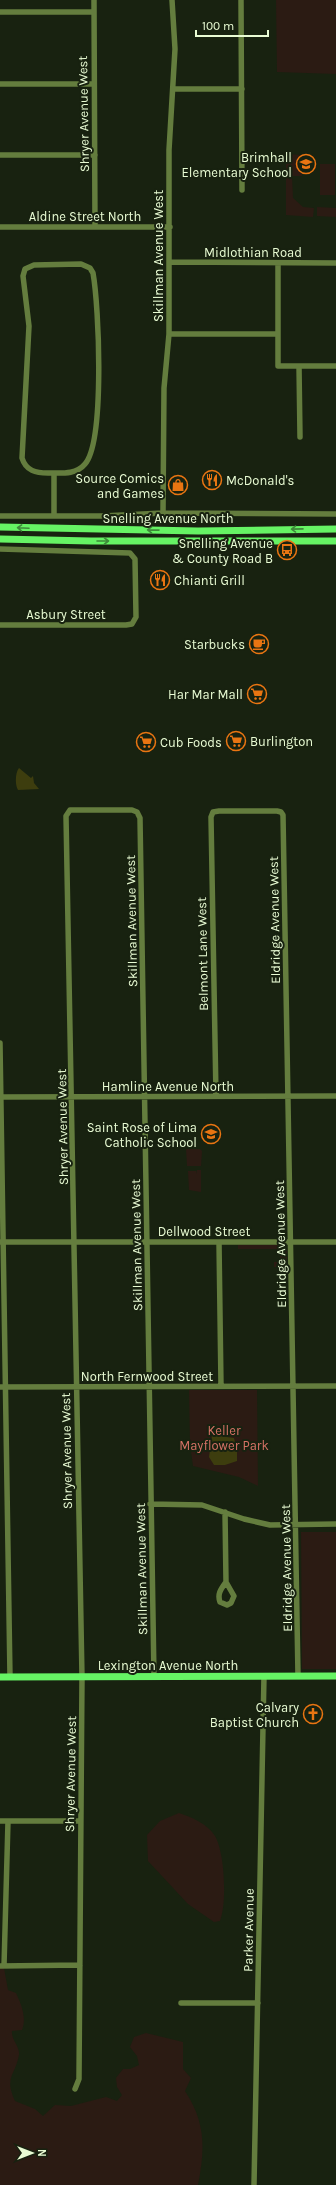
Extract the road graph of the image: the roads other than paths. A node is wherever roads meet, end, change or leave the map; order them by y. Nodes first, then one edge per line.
1 (94, 0) edge
2 (172, 0) edge
3 (241, 0) edge
4 (0, 12) edge
5 (94, 12) junction
6 (0, 84) edge
7 (94, 84) junction
8 (173, 89) junction
9 (242, 89) junction
10 (0, 155) edge
11 (95, 155) junction
12 (242, 190) dead end
13 (0, 227) edge
14 (95, 227) junction
15 (170, 227) junction
16 (169, 262) junction
17 (278, 263) junction
18 (336, 263) edge
19 (169, 334) junction
20 (277, 334) junction
21 (299, 366) junction
22 (336, 366) edge
23 (300, 436) dead end
24 (54, 473) junction
25 (163, 512) junction
26 (336, 514) edge
27 (0, 516) edge
28 (54, 516) junction
29 (0, 527) edge
30 (336, 528) edge
31 (0, 539) edge
32 (336, 541) edge
33 (0, 549) edge
34 (0, 625) edge
35 (69, 812) joint
36 (281, 812) joint
37 (0, 1043) edge
38 (216, 1096) junction
39 (288, 1096) junction
40 (336, 1096) edge
41 (1, 1097) edge
42 (73, 1097) junction
43 (144, 1097) junction
44 (2, 1242) edge
45 (75, 1242) junction
46 (147, 1242) junction
47 (219, 1242) junction
48 (291, 1242) junction
49 (336, 1242) edge
50 (149, 1386) junction
51 (221, 1386) junction
52 (293, 1386) junction
53 (336, 1386) edge
54 (2, 1387) edge
55 (76, 1387) junction
56 (150, 1504) junction
57 (224, 1512) junction
58 (336, 1524) edge
59 (297, 1525) junction
60 (226, 1582) dead end
61 (264, 1676) junction
62 (298, 1676) junction
63 (336, 1676) edge
64 (0, 1677) edge
65 (10, 1677) junction
66 (82, 1677) junction
67 (154, 1677) junction
68 (0, 1821) edge
69 (8, 1821) junction
70 (80, 1821) junction
71 (80, 1965) junction
72 (2, 1966) edge
73 (181, 2003) dead end
74 (258, 2003) junction
75 (75, 2089) dead end
76 (254, 2185) edge

1 - 5 street, Shryer Avenue West
2 - 8 street, Skillman Avenue West
3 - 9 street
4 - 5 street
5 - 7 street, Shryer Avenue West
6 - 7 street
7 - 11 street, Shryer Avenue West
8 - 9 street
8 - 15 street, Skillman Avenue West
9 - 12 street
10 - 11 street
11 - 14 street, Shryer Avenue West
13 - 14 street, Aldine Street North
14 - 15 street, Aldine Street North
15 - 16 street, Skillman Avenue West
16 - 17 street, Midlothian Road
16 - 19 street, Skillman Avenue West
17 - 18 street, Midlothian Road
17 - 20 street
19 - 20 street
19 - 25 street, Skillman Avenue West
20 - 21 street
21 - 22 street
21 - 23 street
24 - 24 street
24 - 28 street
25 - 26 street
25 - 28 street
27 - 28 street
30 -> 29 main road, Snelling Avenue North
31 -> 32 main road, Snelling Avenue North
33 - 34 street, Asbury Street
35 - 42 street, Shryer Avenue West
35 - 43 street, Skillman Avenue West
36 - 38 street, Belmont Lane West
36 - 39 street, Eldridge Avenue West
37 - 41 street
38 - 39 street, Hamline Avenue North
38 - 43 street, Hamline Avenue North
39 - 40 street, Hamline Avenue North
39 - 48 street, Eldridge Avenue West
41 - 42 street, Hamline Avenue North
41 - 44 street
42 - 43 street, Hamline Avenue North
42 - 45 street, Shryer Avenue West
43 - 46 street, Skillman Avenue West
44 - 45 street, Dellwood Street
44 - 54 street
45 - 46 street, Dellwood Street
45 - 55 street, Shryer Avenue West
46 - 47 street, Dellwood Street
46 - 50 street, Skillman Avenue West
47 - 48 street, Dellwood Street
47 - 51 street
48 - 49 street, Dellwood Street
48 - 52 street, Eldridge Avenue West
50 - 51 street, North Fernwood Street
50 - 55 street, North Fernwood Street
50 - 56 street, Skillman Avenue West
51 - 52 street, North Fernwood Street
52 - 53 street, North Fernwood Street
52 - 59 street, Eldridge Avenue West
54 - 55 street, North Fernwood Street
54 - 65 street
55 - 66 street, Shryer Avenue West
56 - 57 street
56 - 67 street, Skillman Avenue West
57 - 59 street
57 - 60 street
58 - 59 street
59 - 62 street, Eldridge Avenue West
61 - 62 main road, Lexington Avenue North
61 - 67 main road, Lexington Avenue North
61 - 74 street, Parker Avenue
62 - 63 main road, Lexington Avenue North
64 - 65 main road, Lexington Avenue North
65 - 66 main road, Lexington Avenue North
66 - 67 main road, Lexington Avenue North
66 - 70 street, Shryer Avenue West
68 - 69 street
69 - 70 street
69 - 72 street
70 - 71 street, Shryer Avenue West
71 - 72 street
71 - 75 street, Shryer Avenue West
73 - 74 street
74 - 76 street, Parker Avenue

